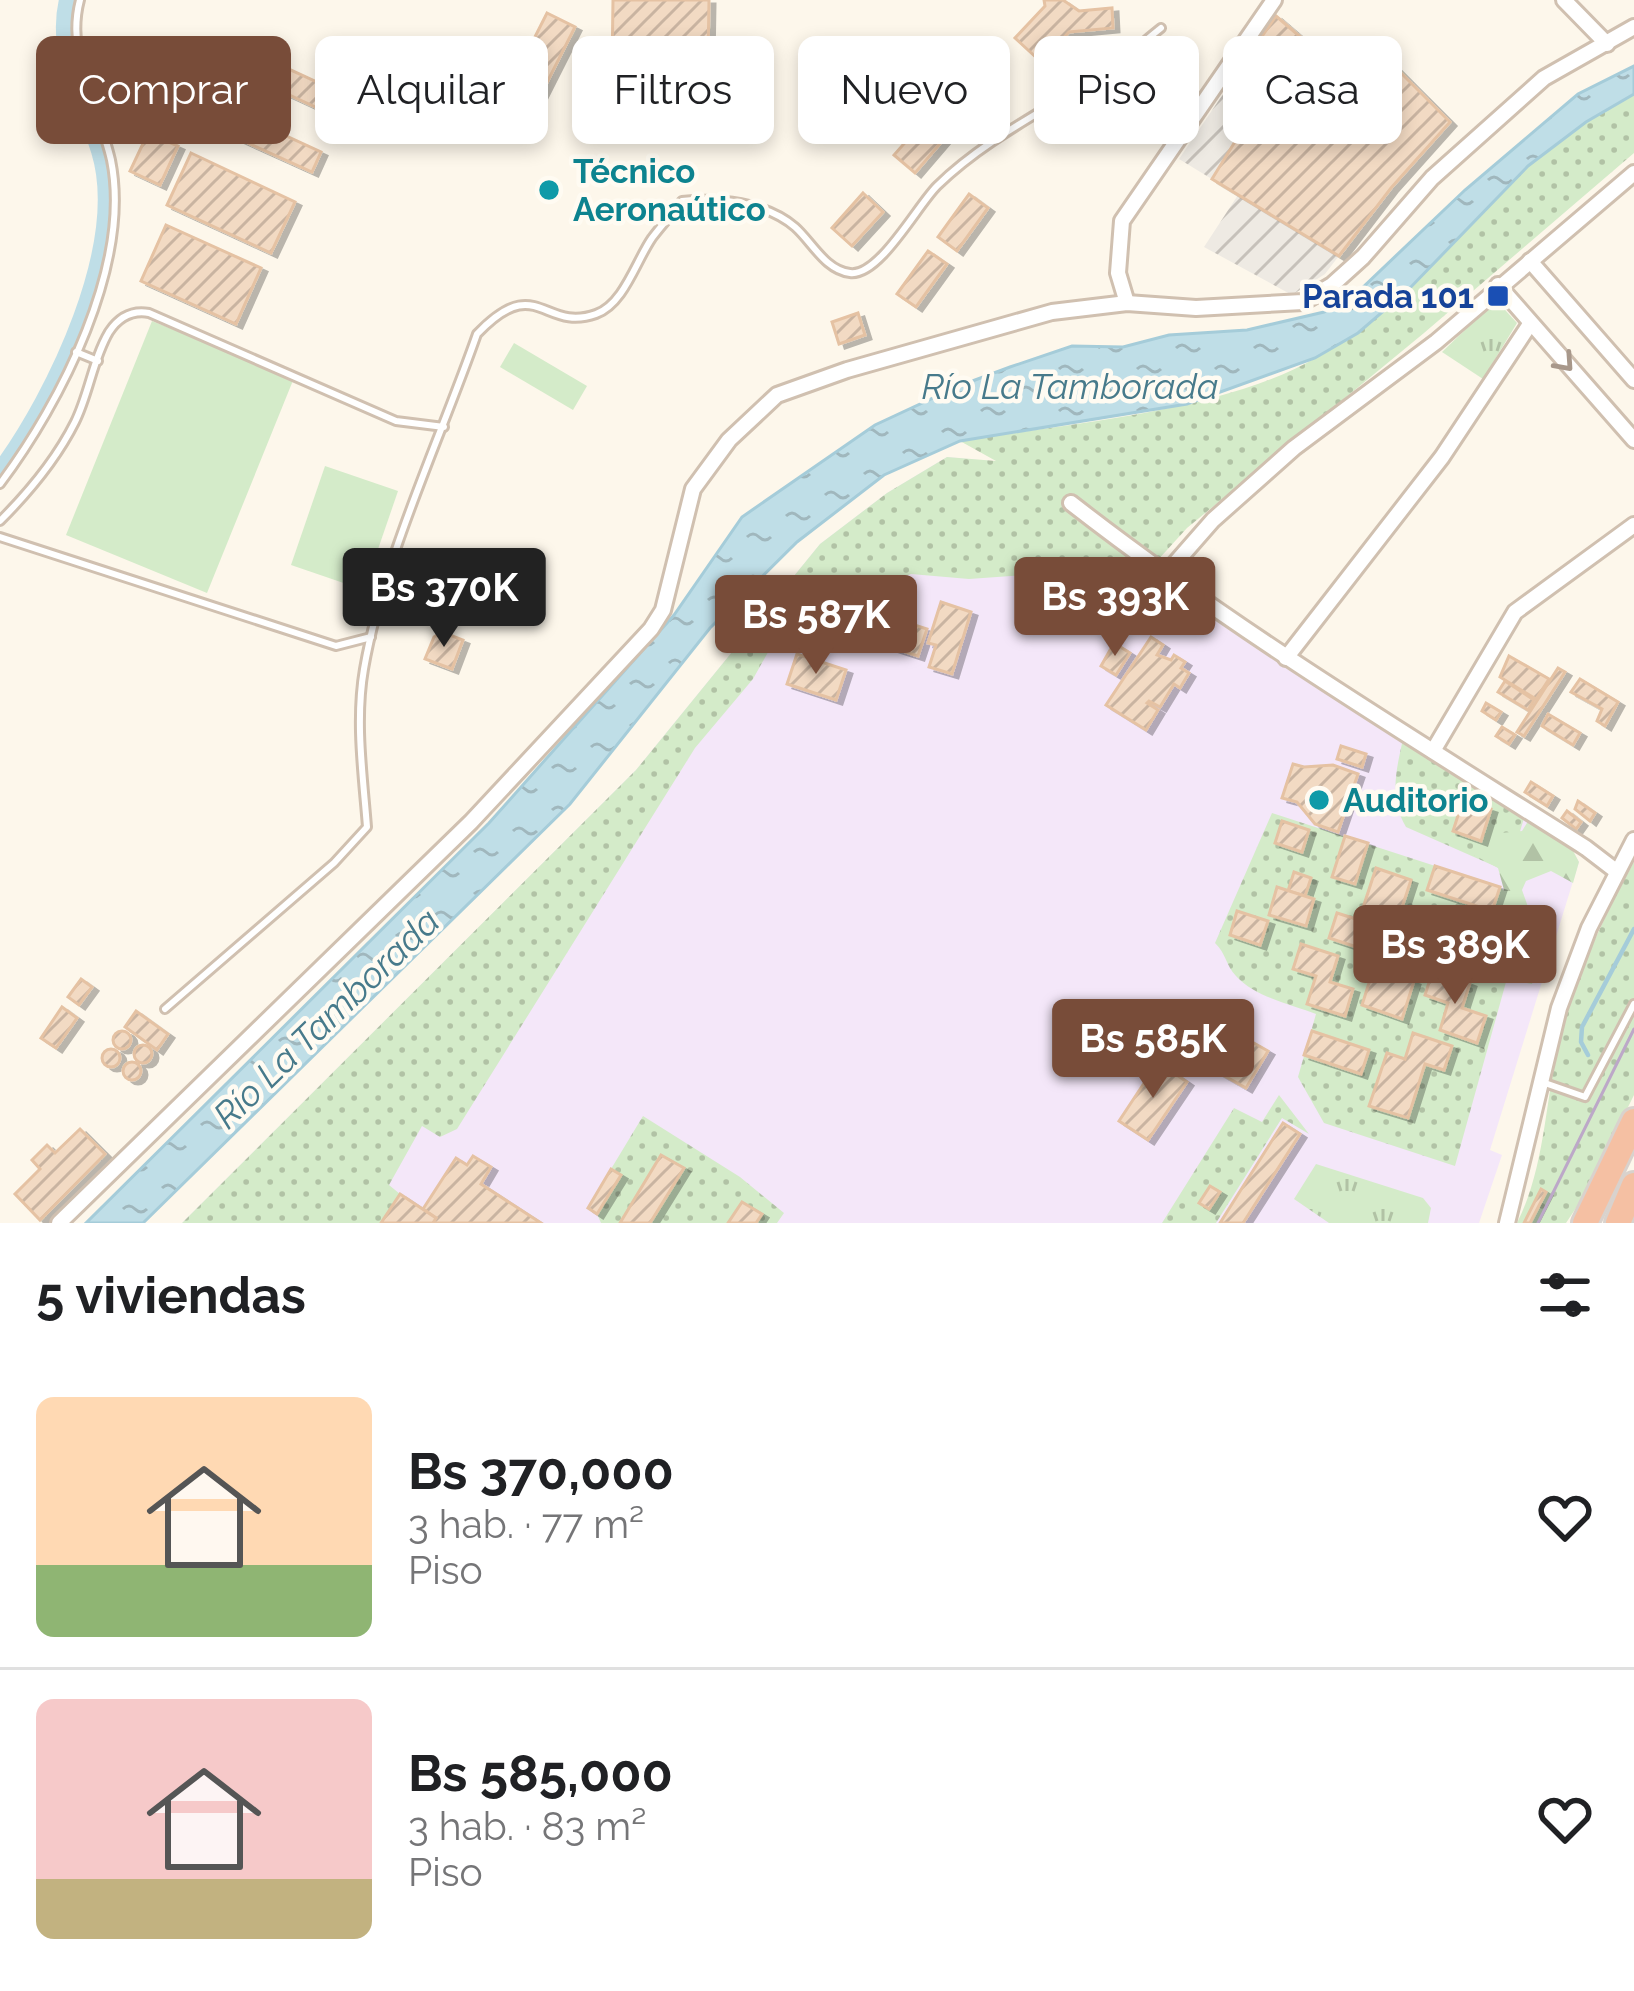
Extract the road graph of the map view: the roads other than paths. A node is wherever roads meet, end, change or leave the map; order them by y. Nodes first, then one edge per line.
1 (80, 0) edge
2 (1274, 0) edge
3 (1564, 0) edge
4 (1634, 27) edge
5 (1161, 28) dead end
6 (1607, 44) junction
7 (1634, 173) edge
8 (1530, 261) junction
9 (1498, 285) junction
10 (1127, 303) junction
11 (1530, 324) junction
12 (76, 352) junction
13 (98, 361) junction
14 (1634, 380) edge
15 (444, 427) junction
16 (1634, 440) edge
17 (0, 484) edge
18 (1071, 503) dead end
19 (0, 520) edge
20 (1634, 525) edge
21 (0, 536) edge
22 (1164, 575) junction
23 (371, 637) junction
24 (1286, 658) junction
25 (1433, 752) junction
26 (1634, 840) edge
27 (1616, 871) junction
28 (1634, 1004) edge
29 (165, 1010) dead end
30 (1542, 1082) junction
31 (1634, 1121) edge
32 (1633, 1192) edge
33 (59, 1223) edge
34 (1507, 1223) edge
35 (1585, 1223) edge
36 (1618, 1223) edge

1 - 12 lane
2 - 10 street
3 - 6 street
4 - 6 street
5 - 15 lane
6 - 10 street
7 - 8 street
8 - 9 street
8 - 14 street
9 - 11 street
9 - 22 street
10 - 33 street
11 -> 16 street
11 - 24 street
12 - 13 lane
12 - 17 lane
13 - 15 lane
13 - 19 lane
15 - 23 lane
18 - 22 street
20 - 25 street
21 - 23 lane
22 - 24 street
23 - 29 lane
24 - 25 street
25 - 27 street
26 - 27 street
27 - 30 street
28 - 30 lane
30 - 34 street
31 - 35 highway
32 - 36 highway

